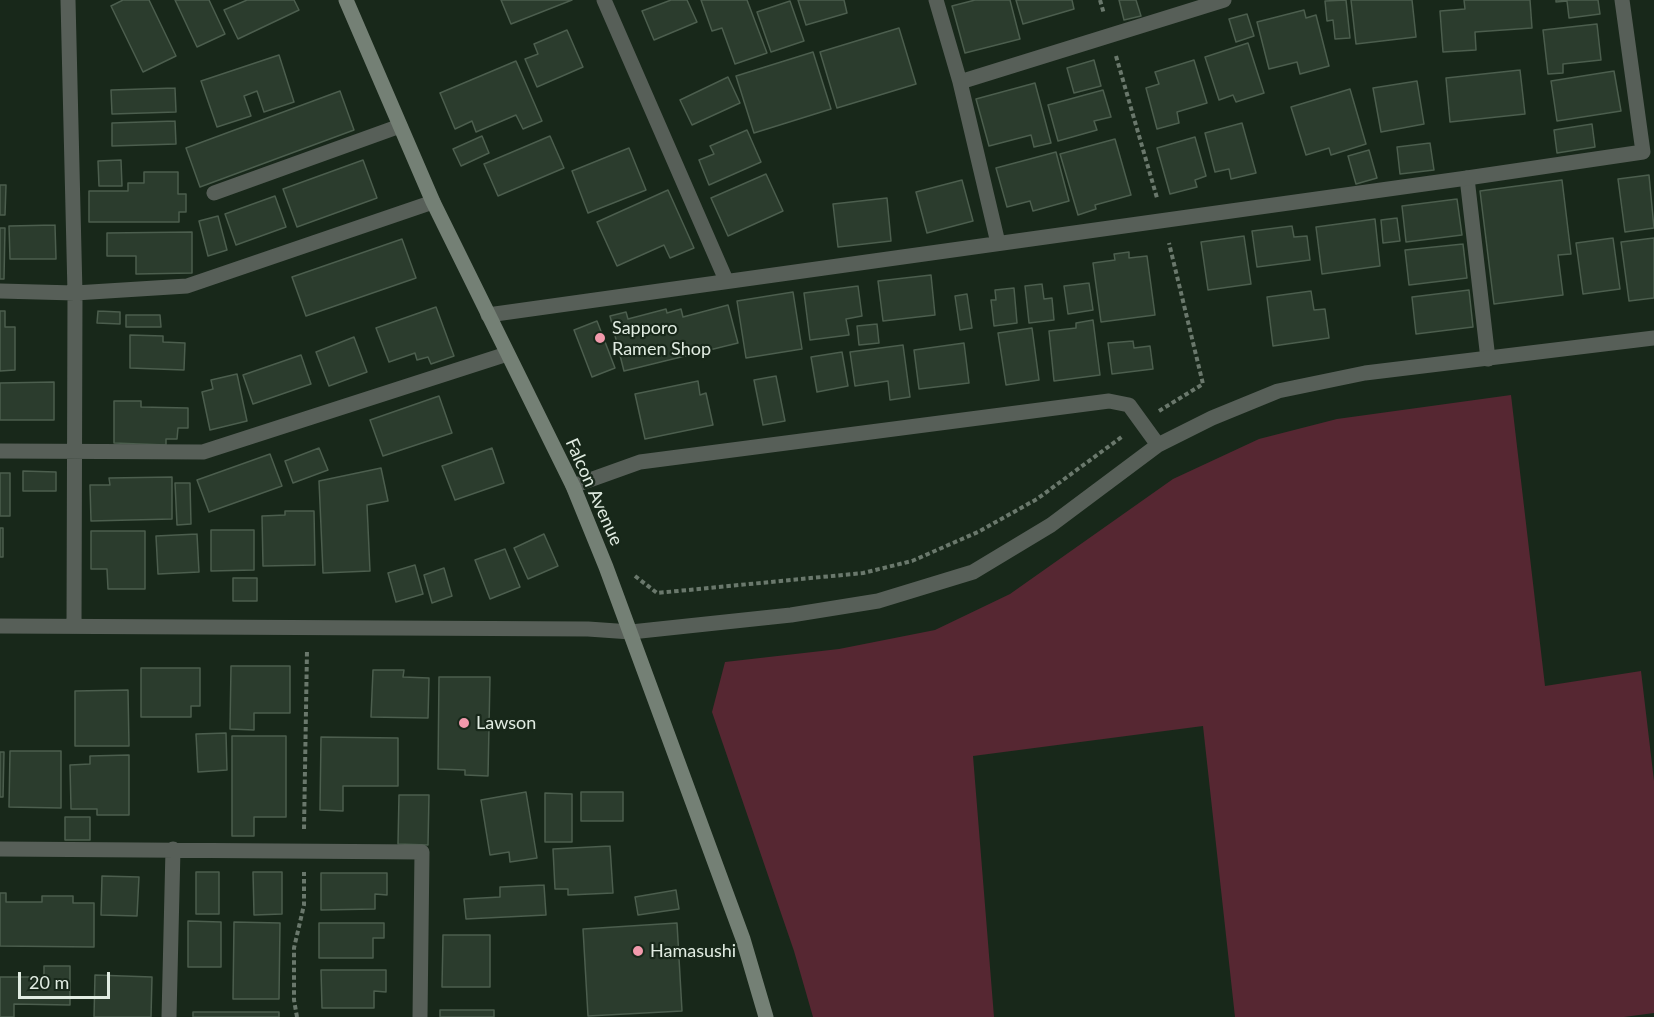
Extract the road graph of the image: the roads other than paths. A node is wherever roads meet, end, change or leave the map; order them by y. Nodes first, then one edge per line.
1 (68, 0) edge
2 (346, 0) edge
3 (604, 0) edge
4 (936, 0) edge
5 (1224, 0) edge
6 (1622, 0) edge
7 (960, 82) junction
8 (400, 126) junction
9 (1467, 178) junction
10 (214, 194) dead end
11 (433, 202) junction
12 (998, 243) junction
13 (726, 280) junction
14 (0, 291) edge
15 (75, 293) junction
16 (488, 315) junction
17 (1654, 338) edge
18 (507, 354) junction
19 (1488, 358) junction
20 (1158, 445) junction
21 (0, 451) edge
22 (75, 452) junction
23 (573, 486) junction
24 (0, 626) edge
25 (74, 626) junction
26 (631, 632) junction
27 (0, 849) edge
28 (173, 849) junction
29 (169, 1017) edge
30 (420, 1017) edge
31 (766, 1017) edge

1 - 15 street
2 - 8 street, Falcon Avenue
3 - 13 street
4 - 7 street
5 - 7 street
6 - 9 street
7 - 12 street
8 - 10 street
8 - 11 street, Falcon Avenue
9 - 12 street
9 - 19 street
11 - 15 street
11 - 16 street, Falcon Avenue
12 - 13 street
13 - 16 street
14 - 15 street
15 - 22 street
16 - 18 street, Falcon Avenue
17 - 19 street
18 - 22 street
18 - 23 street, Falcon Avenue
19 - 20 street
20 - 23 street
20 - 26 street
21 - 22 street
22 - 25 street
23 - 26 street, Falcon Avenue
24 - 25 street
25 - 26 street
26 - 31 street, Falcon Avenue
27 - 28 street
28 - 29 street
28 - 30 street

